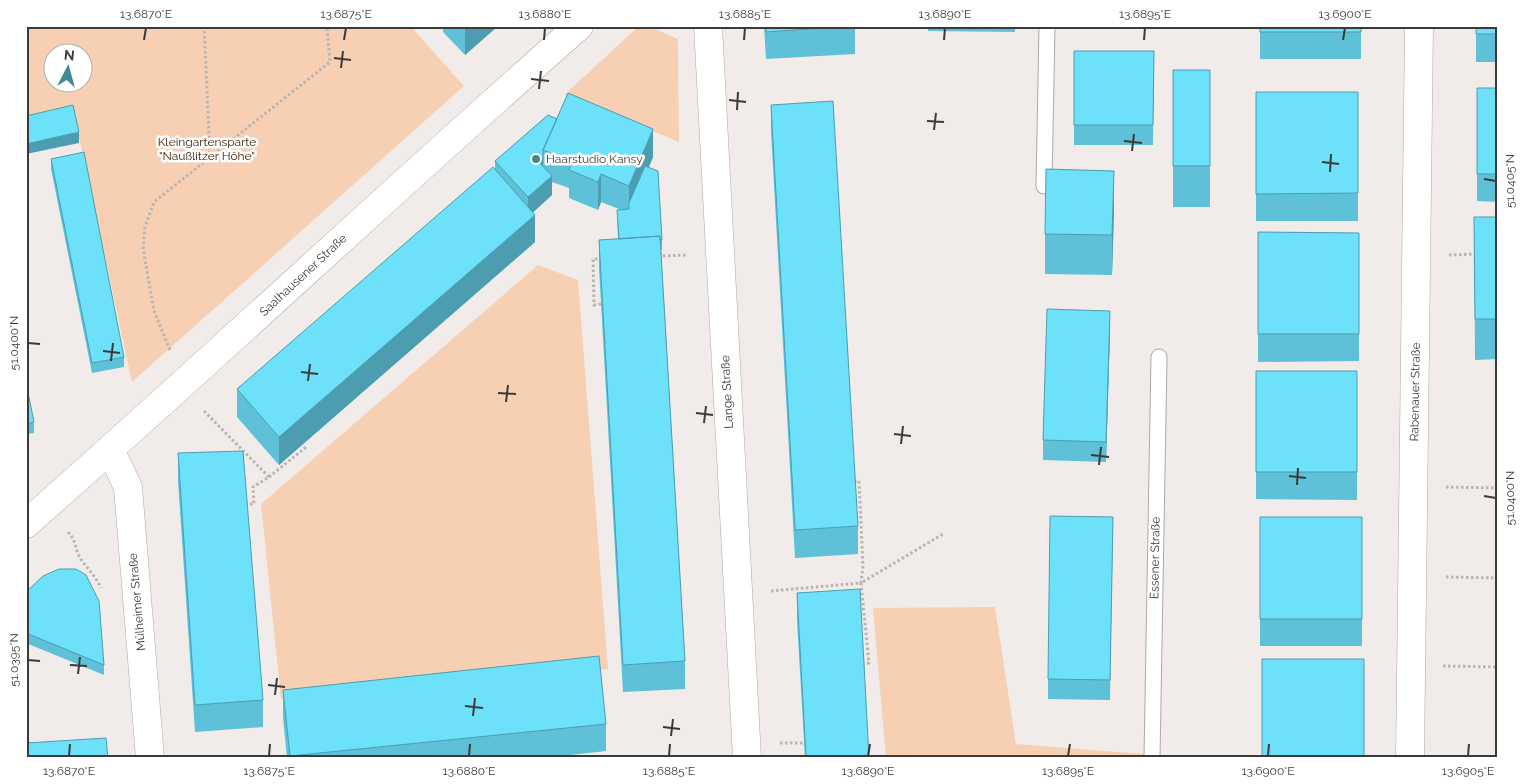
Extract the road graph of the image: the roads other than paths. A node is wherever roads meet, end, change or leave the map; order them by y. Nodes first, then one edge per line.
1 (579, 26) edge
2 (708, 26) edge
3 (1047, 26) edge
4 (1419, 26) edge
5 (1044, 186) edge
6 (1159, 357) dead end
7 (110, 450) junction
8 (35, 516) edge
9 (150, 758) edge
10 (747, 758) edge
11 (1152, 758) edge
12 (1410, 758) edge

1 - 7 street, Saalhausener Straße
2 - 10 street, Lange Straße
3 - 5 lane
4 - 12 street, Rabenauer Straße
6 - 11 lane, Essener Straße
7 - 8 street, Saalhausener Straße
7 - 9 street, Mülheimer Straße

